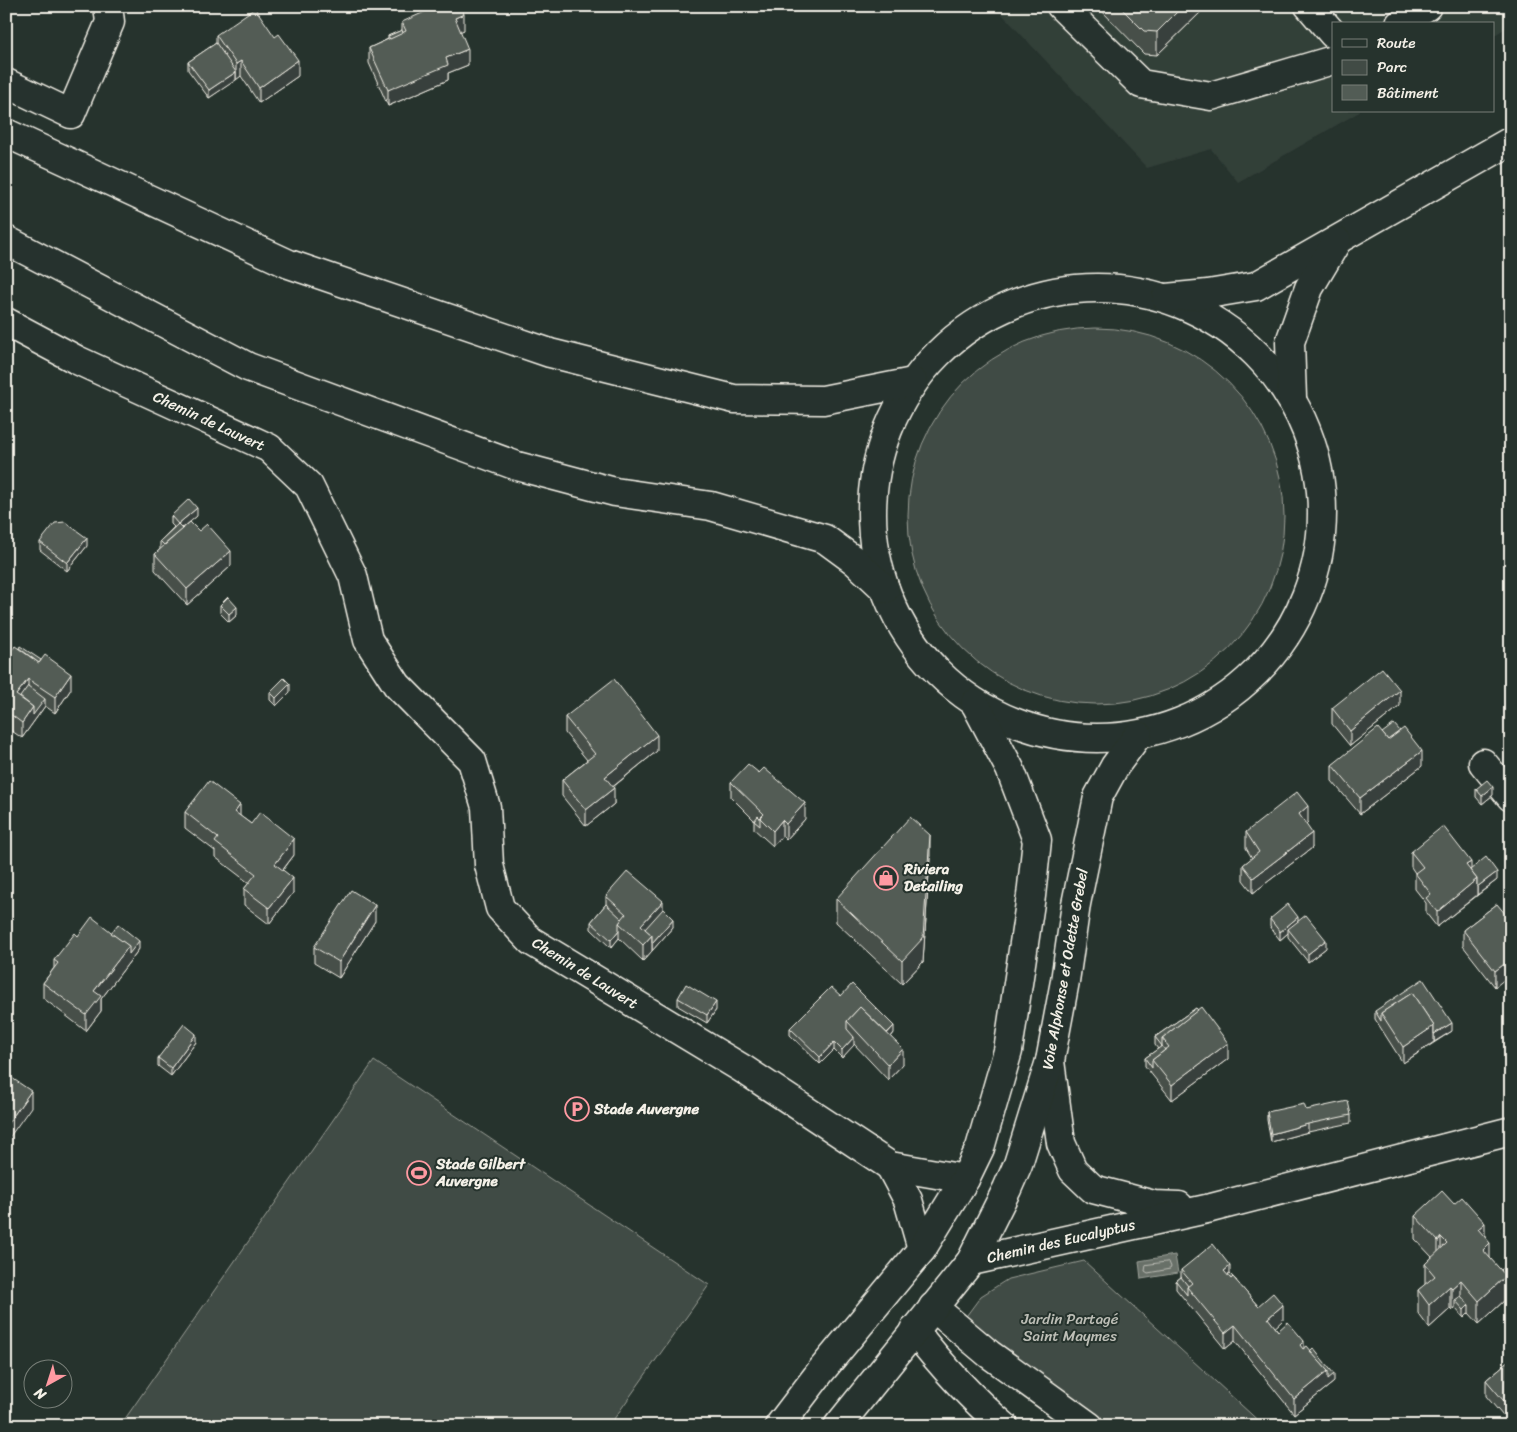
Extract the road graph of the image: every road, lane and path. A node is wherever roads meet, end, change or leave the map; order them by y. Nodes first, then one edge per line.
1 (108, 6) edge
2 (1062, 6) edge
3 (1309, 6) edge
4 (1427, 6) edge
5 (1403, 22) edge
6 (1332, 33) edge
7 (1332, 60) edge
8 (6, 83) edge
9 (6, 134) edge
10 (1511, 141) edge
11 (6, 240) edge
12 (1338, 240) junction
13 (1166, 298) junction
14 (6, 322) edge
15 (913, 382) junction
16 (1292, 398) junction
17 (885, 589) junction
18 (975, 703) junction
19 (1138, 735) junction
20 (1483, 763) dead end
21 (1511, 797) edge
22 (1050, 1061) junction
23 (1511, 1131) edge
24 (890, 1166) junction
25 (965, 1179) junction
26 (1211, 1208) junction
27 (922, 1249) junction
28 (971, 1261) junction
29 (933, 1308) junction
30 (914, 1330) junction
31 (779, 1426) edge
32 (838, 1426) edge
33 (1004, 1426) edge
34 (1089, 1426) edge

1 - 8 main road
2 - 7 main road
3 - 6 main road
4 - 5 main road
9 - 15 main road
10 - 12 main road
11 - 17 main road
12 - 13 main road
12 - 16 main road
13 - 15 main road
13 - 16 main road
14 - 24 main road, Chemin de Lauvert
15 - 17 main road
16 - 19 main road
17 - 18 main road
18 - 19 main road
18 - 25 main road
19 - 22 main road, Voie Alphonse et Odette Grebel
20 - 21 main road
22 - 26 main road, Chemin des Eucalyptus
22 - 28 main road, Voie Alphonse et Odette Grebel
23 - 26 main road, Chemin des Eucalyptus
24 - 25 main road, Chemin de Lauvert
24 - 27 main road, Chemin de Lauvert
25 - 27 main road
26 - 28 main road, Chemin des Eucalyptus
27 - 31 main road
28 - 29 main road, Chemin des Eucalyptus
29 - 30 main road, Chemin des Eucalyptus
29 - 34 main road
30 - 32 main road, Chemin des Eucalyptus
30 - 33 main road

